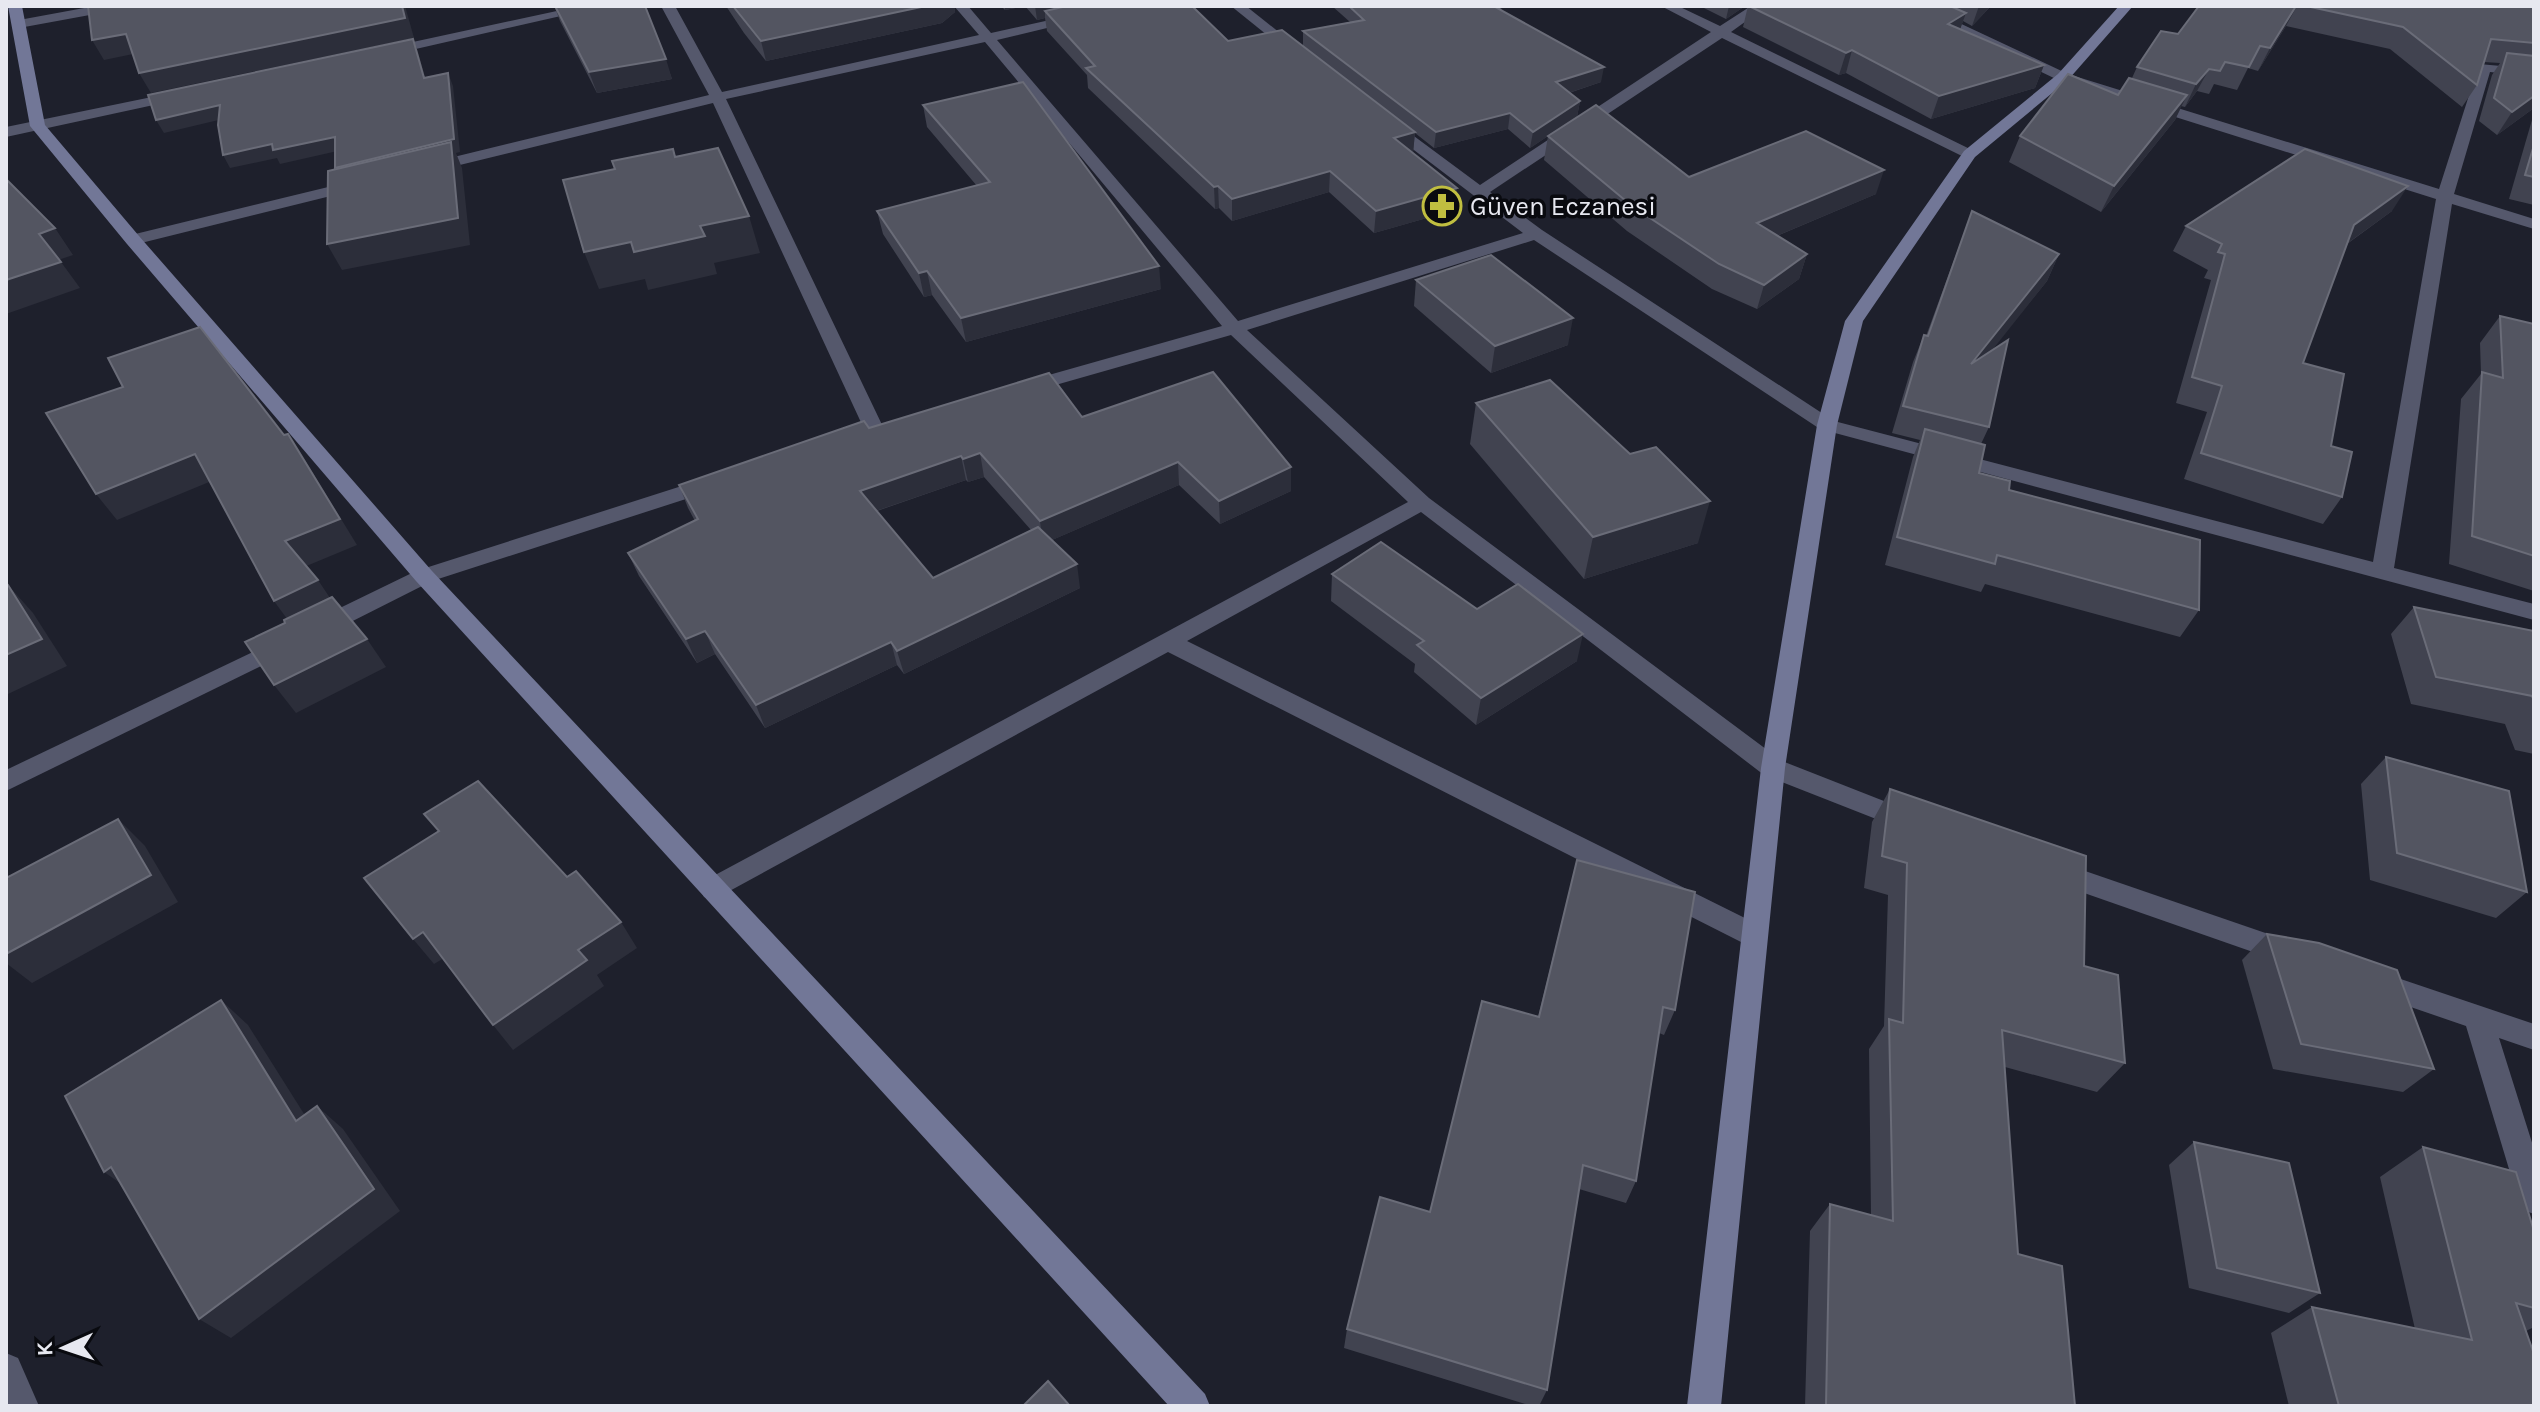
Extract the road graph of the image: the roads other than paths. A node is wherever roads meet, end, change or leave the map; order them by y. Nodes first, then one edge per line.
1 (117, 6) edge
2 (598, 6) edge
3 (668, 6) edge
4 (961, 6) edge
5 (1131, 6) edge
6 (1238, 6) edge
7 (1668, 6) edge
8 (1760, 6) edge
9 (1912, 6) edge
10 (2126, 6) edge
11 (17, 15) edge
12 (1719, 33) junction
13 (988, 37) junction
14 (364, 56) edge
15 (1314, 65) edge
16 (2534, 73) edge
17 (2063, 77) junction
18 (193, 92) edge
19 (718, 97) junction
20 (1377, 114) edge
21 (38, 126) junction
22 (6, 132) edge
23 (1969, 154) junction
24 (410, 172) edge
25 (379, 180) edge
26 (1478, 193) junction
27 (2445, 196) junction
28 (2534, 224) edge
29 (1536, 234) junction
30 (133, 240) junction
31 (1234, 328) junction
32 (1009, 393) edge
33 (1827, 425) junction
34 (875, 431) edge
35 (740, 475) edge
36 (1422, 503) junction
37 (2383, 570) junction
38 (424, 576) junction
39 (2534, 612) edge
40 (1168, 642) junction
41 (1773, 768) junction
42 (6, 781) edge
43 (1922, 826) edge
44 (2027, 862) edge
45 (713, 889) junction
46 (1753, 935) junction
47 (2313, 961) edge
48 (2358, 976) edge
49 (2478, 1018) junction
50 (2534, 1037) edge
51 (2534, 1199) edge
52 (6, 1370) edge
53 (22, 1406) edge
54 (1193, 1406) edge
55 (1704, 1406) edge

1 - 11 street
2 - 14 street
3 - 19 street
4 - 13 street
5 - 13 street
6 - 15 street
7 - 12 street
8 - 12 street
9 - 17 street
10 - 17 street
11 - 21 street
12 - 23 street
12 - 26 street
13 - 19 street
13 - 31 street
16 - 27 street
17 - 23 street
17 - 27 street
18 - 21 street
19 - 24 street
19 - 34 street
20 - 26 street
21 - 22 street
21 - 30 street
23 - 33 street
25 - 30 street
26 - 29 street
27 - 28 street
27 - 37 street
29 - 31 street
29 - 33 street
30 - 38 street
31 - 32 street
31 - 36 street
33 - 37 street
33 - 41 street
35 - 38 street
36 - 40 street
36 - 41 street
37 - 39 street
38 - 42 street
38 - 45 street
40 - 45 street
40 - 46 street
41 - 43 street
41 - 46 street
44 - 47 street
45 - 54 street
46 - 55 street
48 - 49 street
49 - 50 street
49 - 51 street
52 - 53 street

